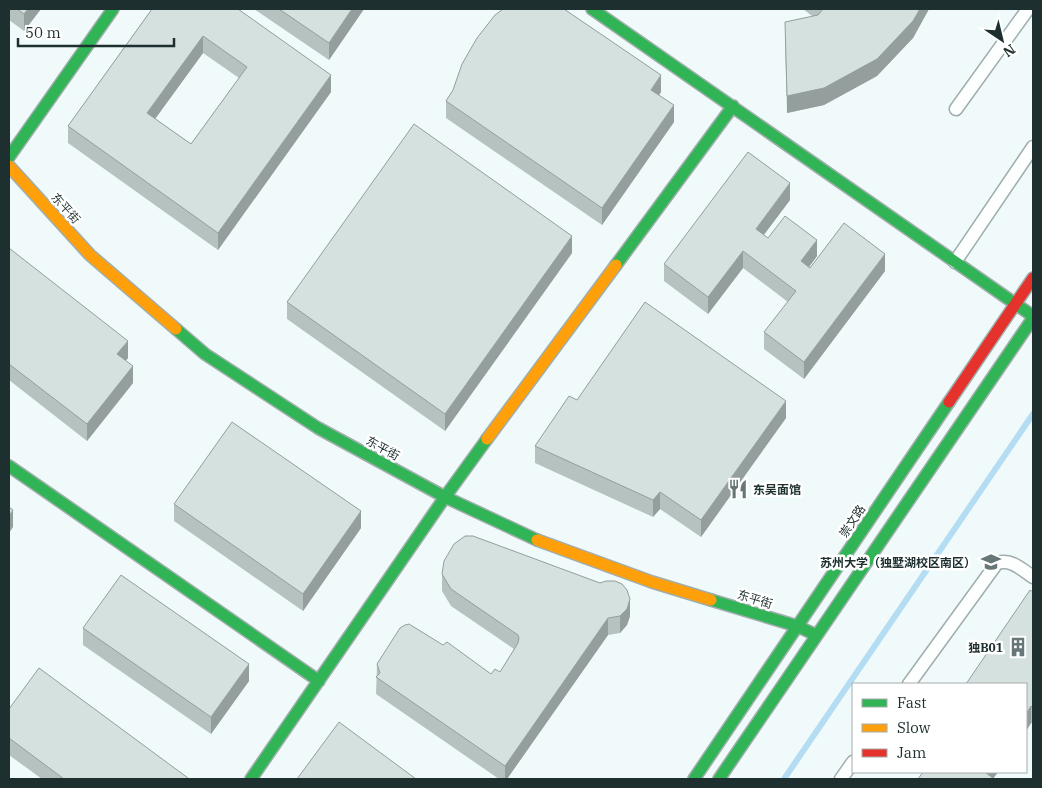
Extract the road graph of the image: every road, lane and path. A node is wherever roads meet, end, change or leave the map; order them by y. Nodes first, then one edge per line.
1 (113, 9) edge
2 (592, 9) edge
3 (1028, 9) edge
4 (733, 106) junction
5 (956, 109) dead end
6 (1033, 147) edge
7 (9, 157) edge
8 (9, 166) edge
9 (955, 262) junction
10 (1033, 278) edge
11 (1016, 304) junction
12 (1033, 317) edge
13 (9, 466) edge
14 (445, 497) junction
15 (1033, 578) edge
16 (797, 626) junction
17 (816, 635) junction
18 (320, 682) junction
19 (910, 683) edge
20 (852, 763) edge
21 (251, 779) edge
22 (694, 779) edge
23 (719, 779) edge
24 (841, 779) edge

1 - 7 street
2 - 4 street
3 - 5 lane
4 - 9 street
4 - 14 street
6 - 9 lane
8 - 14 street, 东平街
9 - 11 street
10 - 11 street, 崇文路
11 - 12 street
11 - 16 street, 崇文路
12 - 17 street
13 - 18 street
14 - 16 street, 东平街
14 - 18 street
15 - 19 lane
16 - 17 street, 东平街
16 - 22 street, 崇文路
17 - 23 street
18 - 21 street
20 - 24 lane

